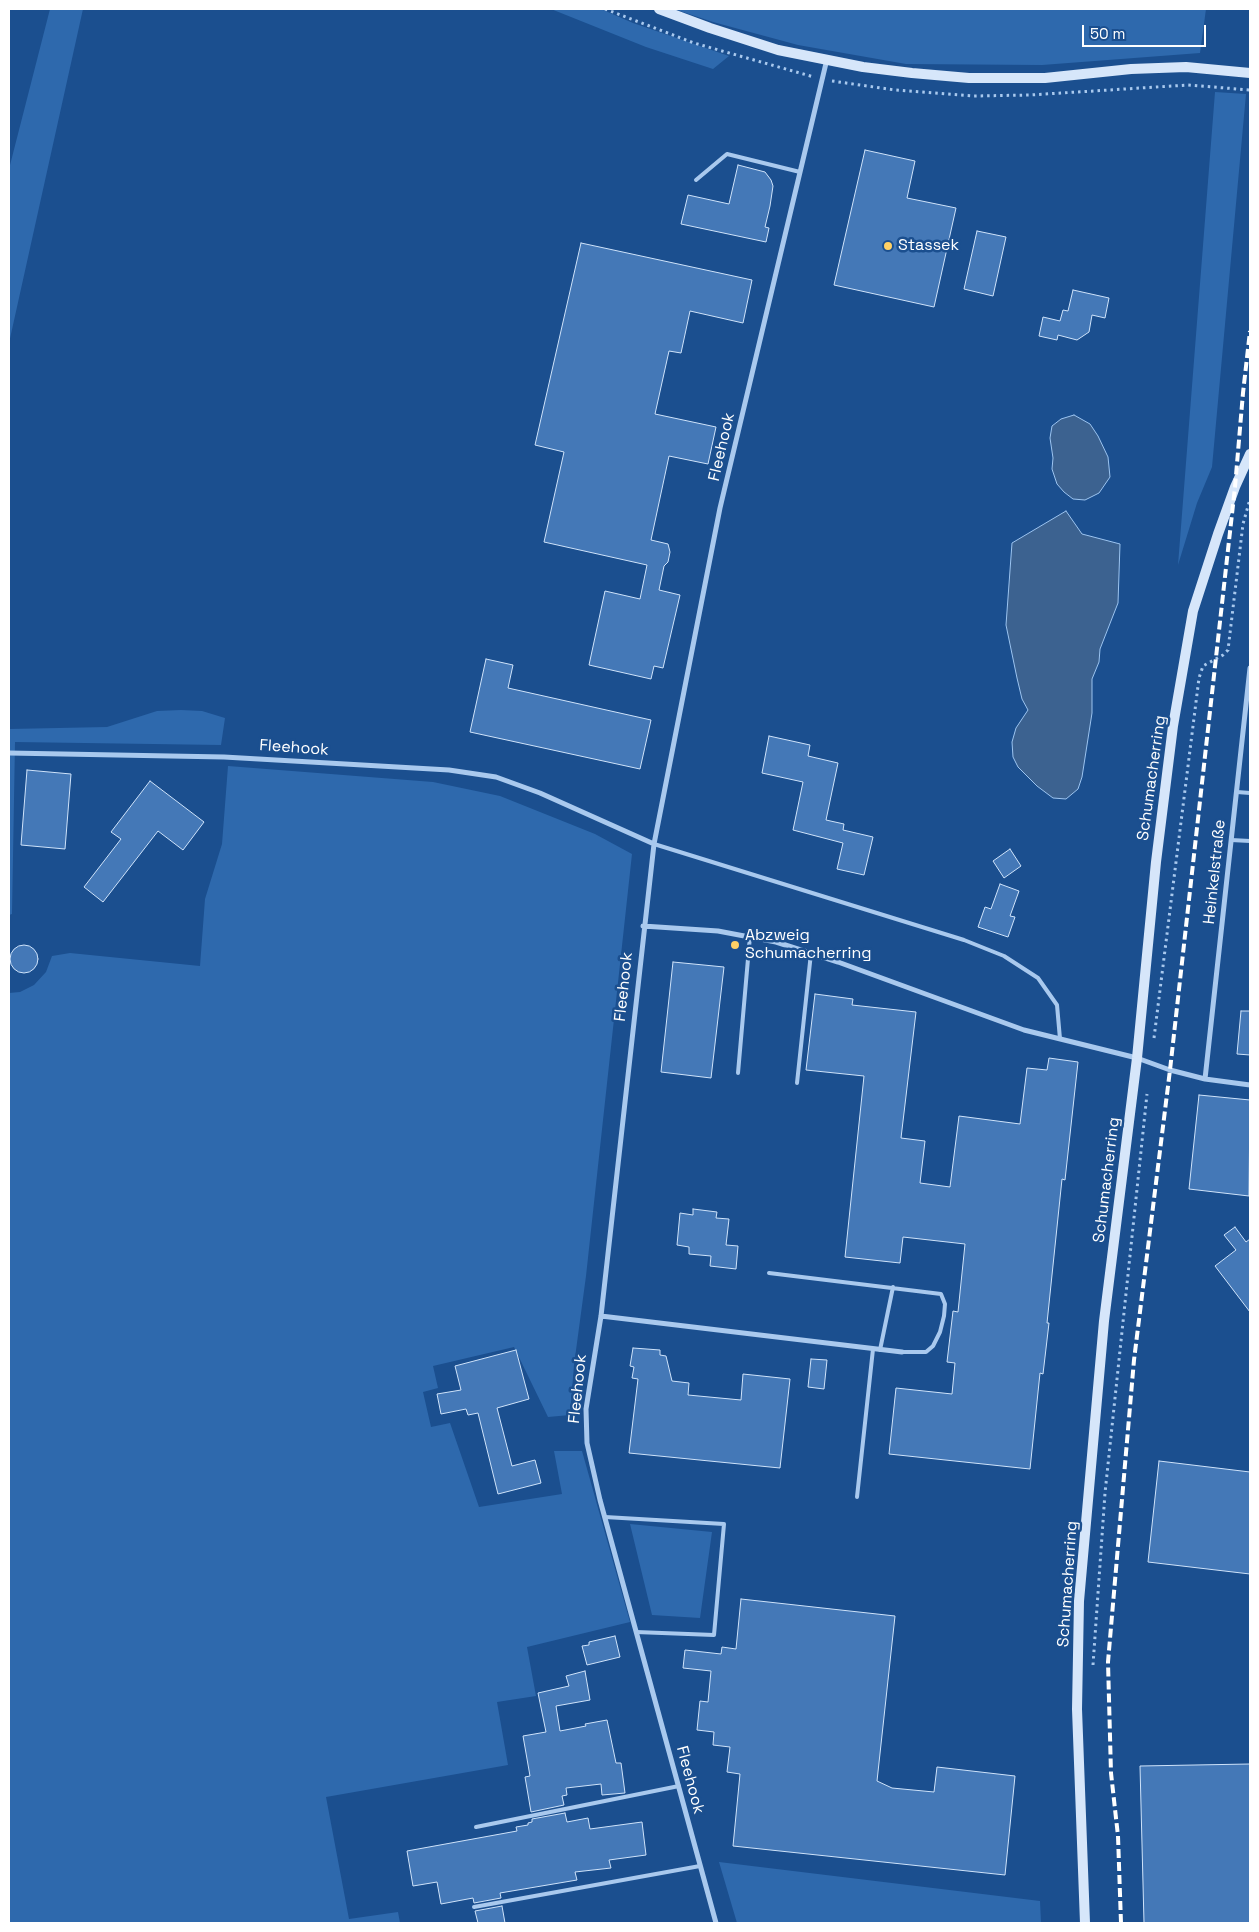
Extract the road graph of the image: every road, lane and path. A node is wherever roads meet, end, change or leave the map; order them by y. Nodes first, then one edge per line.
1 (659, 9) edge
2 (827, 59) junction
3 (1250, 73) edge
4 (800, 172) junction
5 (696, 180) dead end
6 (1250, 454) edge
7 (1250, 500) edge
8 (1250, 668) edge
9 (9, 753) edge
10 (1237, 792) junction
11 (1250, 793) edge
12 (1231, 840) junction
13 (1250, 841) edge
14 (654, 844) junction
15 (643, 926) junction
16 (750, 936) junction
17 (811, 953) junction
18 (1060, 1039) junction
19 (1136, 1058) junction
20 (1151, 1064) junction
21 (738, 1073) dead end
22 (1206, 1080) junction
23 (797, 1082) dead end
24 (1250, 1085) edge
25 (1148, 1093) dead end
26 (769, 1273) dead end
27 (893, 1287) junction
28 (600, 1316) junction
29 (873, 1349) junction
30 (880, 1350) junction
31 (902, 1352) joint
32 (856, 1497) dead end
33 (605, 1517) junction
34 (636, 1632) junction
35 (1092, 1672) dead end
36 (679, 1786) junction
37 (476, 1827) dead end
38 (700, 1866) junction
39 (474, 1907) dead end
40 (716, 1923) edge
41 (1085, 1923) edge

1 - 2 main road
2 - 3 main road
2 - 4 street, Fleehook
4 - 5 lane
4 - 14 street, Fleehook
6 - 19 main road, Schumacherring
7 - 20 path
8 - 10 street, Heinkelstraße
9 - 14 street, Fleehook
10 - 11 lane
10 - 12 street, Heinkelstraße
12 - 13 lane
12 - 22 street, Heinkelstraße
14 - 15 street, Fleehook
14 - 18 lane
15 - 16 street
15 - 28 street, Fleehook
16 - 17 street
16 - 21 lane
17 - 18 street
17 - 23 lane
18 - 19 street
19 - 20 street
19 - 41 main road, Schumacherring
20 - 22 street
22 - 24 street
25 - 35 path
26 - 27 lane
27 - 30 lane
27 - 31 lane
28 - 29 street
28 - 33 street, Fleehook
29 - 30 street
29 - 32 lane
30 - 31 street
33 - 34 street, Fleehook
33 - 34 lane
34 - 36 street, Fleehook
36 - 37 lane
36 - 38 street, Fleehook
38 - 39 lane
38 - 40 street, Fleehook

